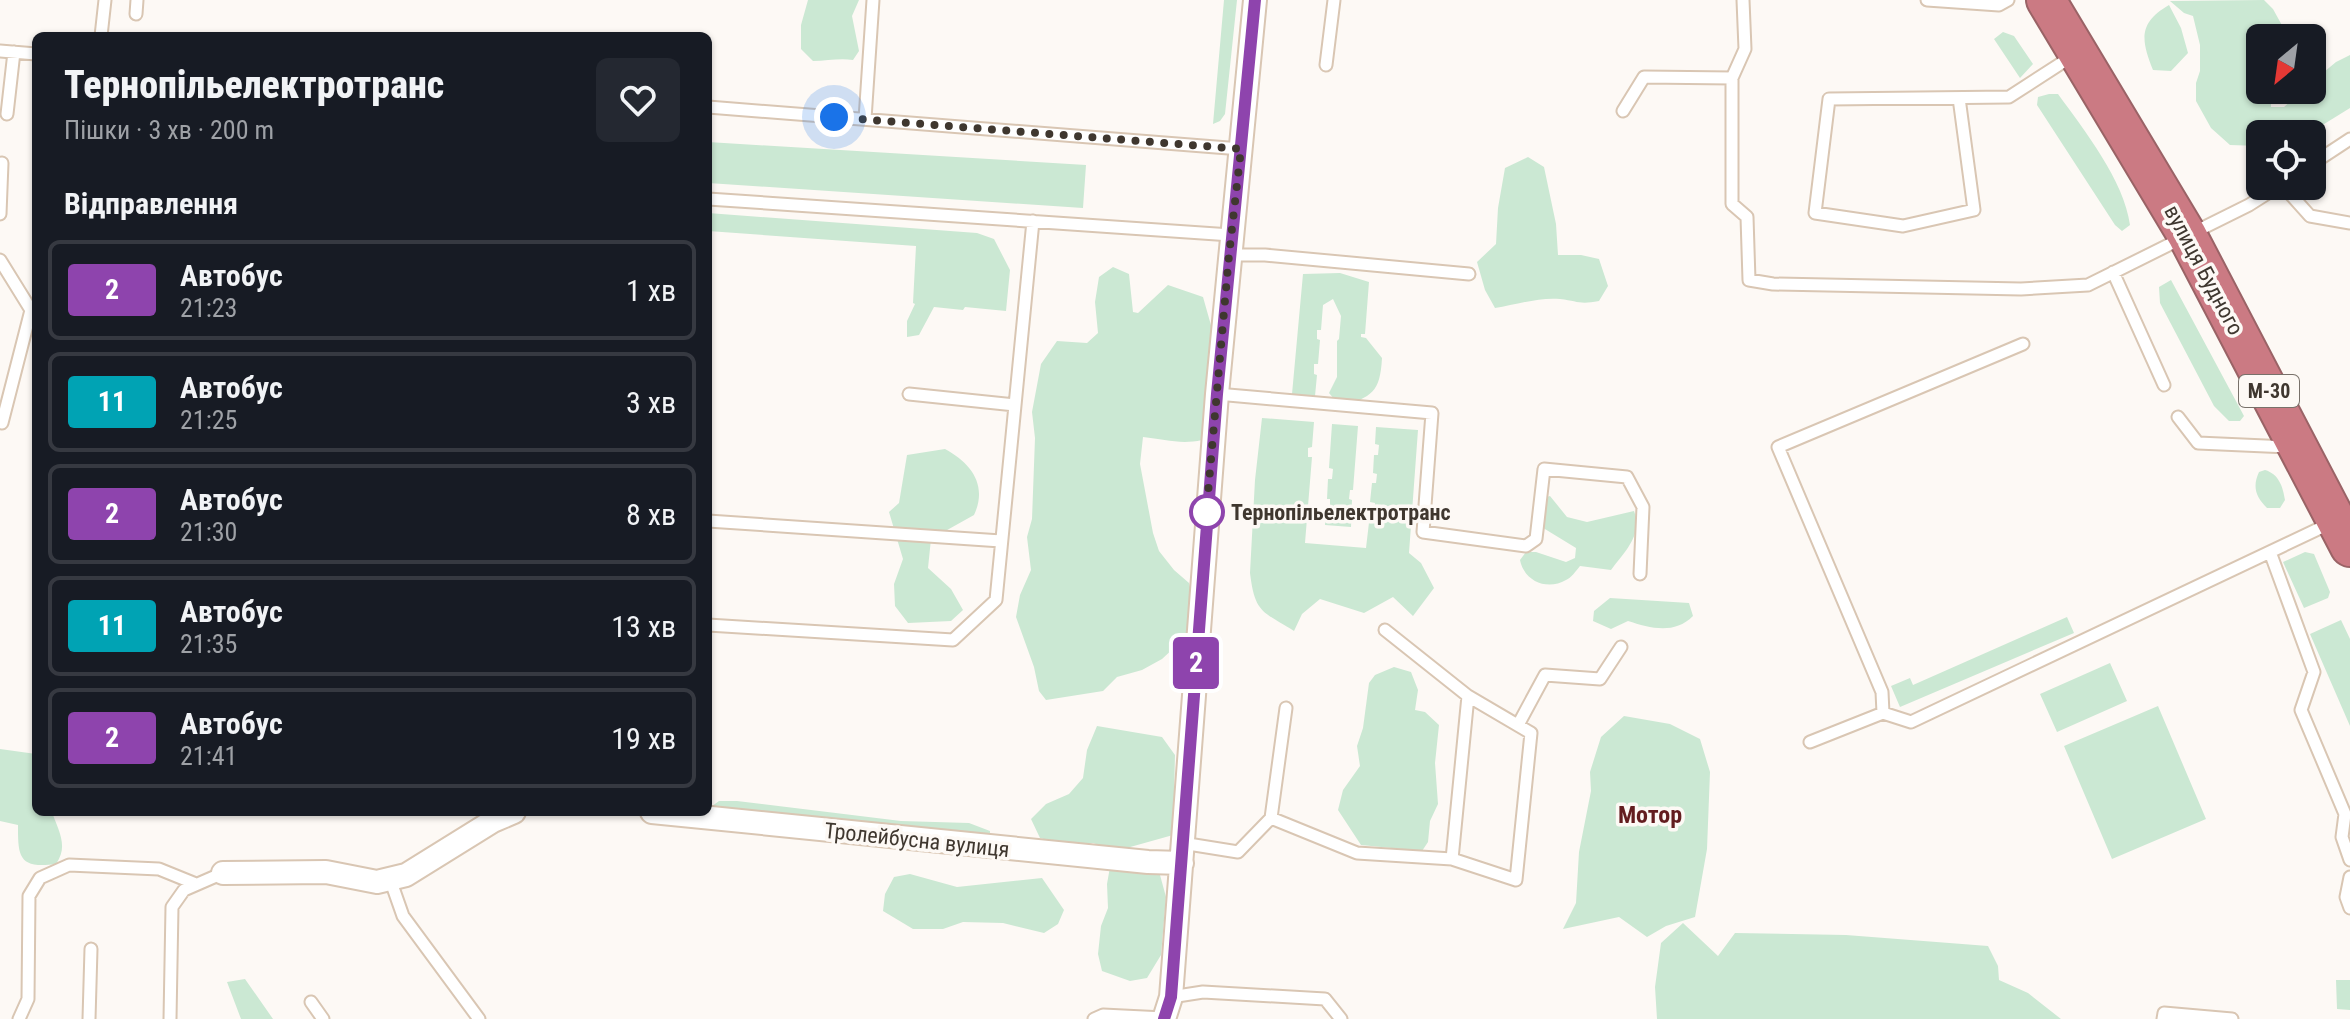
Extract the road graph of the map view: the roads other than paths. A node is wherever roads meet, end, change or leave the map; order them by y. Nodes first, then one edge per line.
1 (105, 0) edge
2 (137, 0) edge
3 (873, 0) edge
4 (1255, 0) edge
5 (1334, 0) edge
6 (1743, 0) edge
7 (1927, 0) edge
8 (2008, 0) edge
9 (2046, 0) edge
10 (136, 14) dead end
11 (101, 32) edge
12 (0, 51) edge
13 (14, 52) junction
14 (2079, 52) junction
15 (32, 54) edge
16 (1326, 65) dead end
17 (1732, 78) junction
18 (1959, 98) junction
19 (712, 107) edge
20 (1623, 111) dead end
21 (7, 114) dead end
22 (865, 119) junction
23 (2350, 139) edge
24 (1241, 149) junction
25 (2326, 155) edge
26 (2, 163) edge
27 (712, 199) edge
28 (2257, 200) edge
29 (2295, 200) edge
30 (0, 214) edge
31 (1033, 221) junction
32 (2350, 223) edge
33 (2187, 235) junction
34 (1230, 245) junction
35 (0, 260) edge
36 (2113, 272) junction
37 (1469, 274) dead end
38 (2023, 344) dead end
39 (2164, 385) dead end
40 (909, 394) dead end
41 (1217, 394) junction
42 (1015, 405) junction
43 (2178, 417) dead end
44 (2, 423) edge
45 (2299, 448) junction
46 (712, 521) edge
47 (2343, 533) edge
48 (1001, 541) junction
49 (2270, 552) junction
50 (1640, 574) dead end
51 (712, 625) edge
52 (1385, 630) dead end
53 (1621, 647) dead end
54 (1468, 696) junction
55 (1286, 708) dead end
56 (1883, 713) junction
57 (1518, 725) junction
58 (1810, 742) dead end
59 (505, 816) edge
60 (691, 816) edge
61 (1271, 818) junction
62 (1182, 853) junction
63 (1452, 859) junction
64 (2350, 860) edge
65 (223, 873) joint
66 (2350, 877) edge
67 (390, 879) junction
68 (196, 884) junction
69 (2350, 908) edge
70 (91, 949) dead end
71 (311, 1002) dead end
72 (1167, 1011) edge
73 (1100, 1018) edge
74 (19, 1019) edge
75 (89, 1019) edge
76 (170, 1019) edge
77 (323, 1019) edge
78 (479, 1019) edge
79 (1341, 1019) edge
80 (2163, 1019) edge
81 (2232, 1019) edge

1 - 11 lane
2 - 10 lane
3 - 22 lane
4 - 24 street
5 - 16 lane
6 - 17 lane
7 - 8 lane
9 - 14 highway, вулиця Будного / М-30
12 - 13 lane
13 - 15 lane
13 - 21 lane
14 - 18 lane
14 - 33 highway, вулиця Будного / М-30
17 - 20 lane
17 - 36 lane
18 - 18 lane
19 - 22 lane
22 - 24 lane
23 - 25 lane
24 - 34 street
26 - 30 lane
27 - 31 lane
28 - 33 lane
29 - 32 lane
31 - 34 lane
31 - 42 lane
33 - 36 lane
33 - 45 highway, вулиця Будного / М-30
34 - 37 lane
34 - 41 street
35 - 44 lane
36 - 39 lane
38 - 56 lane
40 - 42 lane
41 - 50 lane
41 - 62 street
42 - 48 lane
43 - 45 lane
45 - 47 highway, вулиця Будного / М-30
46 - 48 lane
47 - 49 lane
48 - 51 lane
49 - 56 lane
49 - 64 lane
52 - 54 lane
53 - 57 lane
54 - 57 lane
54 - 63 lane
55 - 61 lane
56 - 58 lane
57 - 63 lane
59 - 67 street
60 - 62 street, Тролейбусна вулиця
61 - 62 lane
61 - 63 lane
62 - 72 street
65 - 67 street
65 - 68 lane
66 - 69 lane
67 - 78 lane
68 - 74 lane
68 - 76 lane
70 - 75 lane
71 - 77 lane
72 - 73 lane
72 - 79 lane
80 - 81 lane

